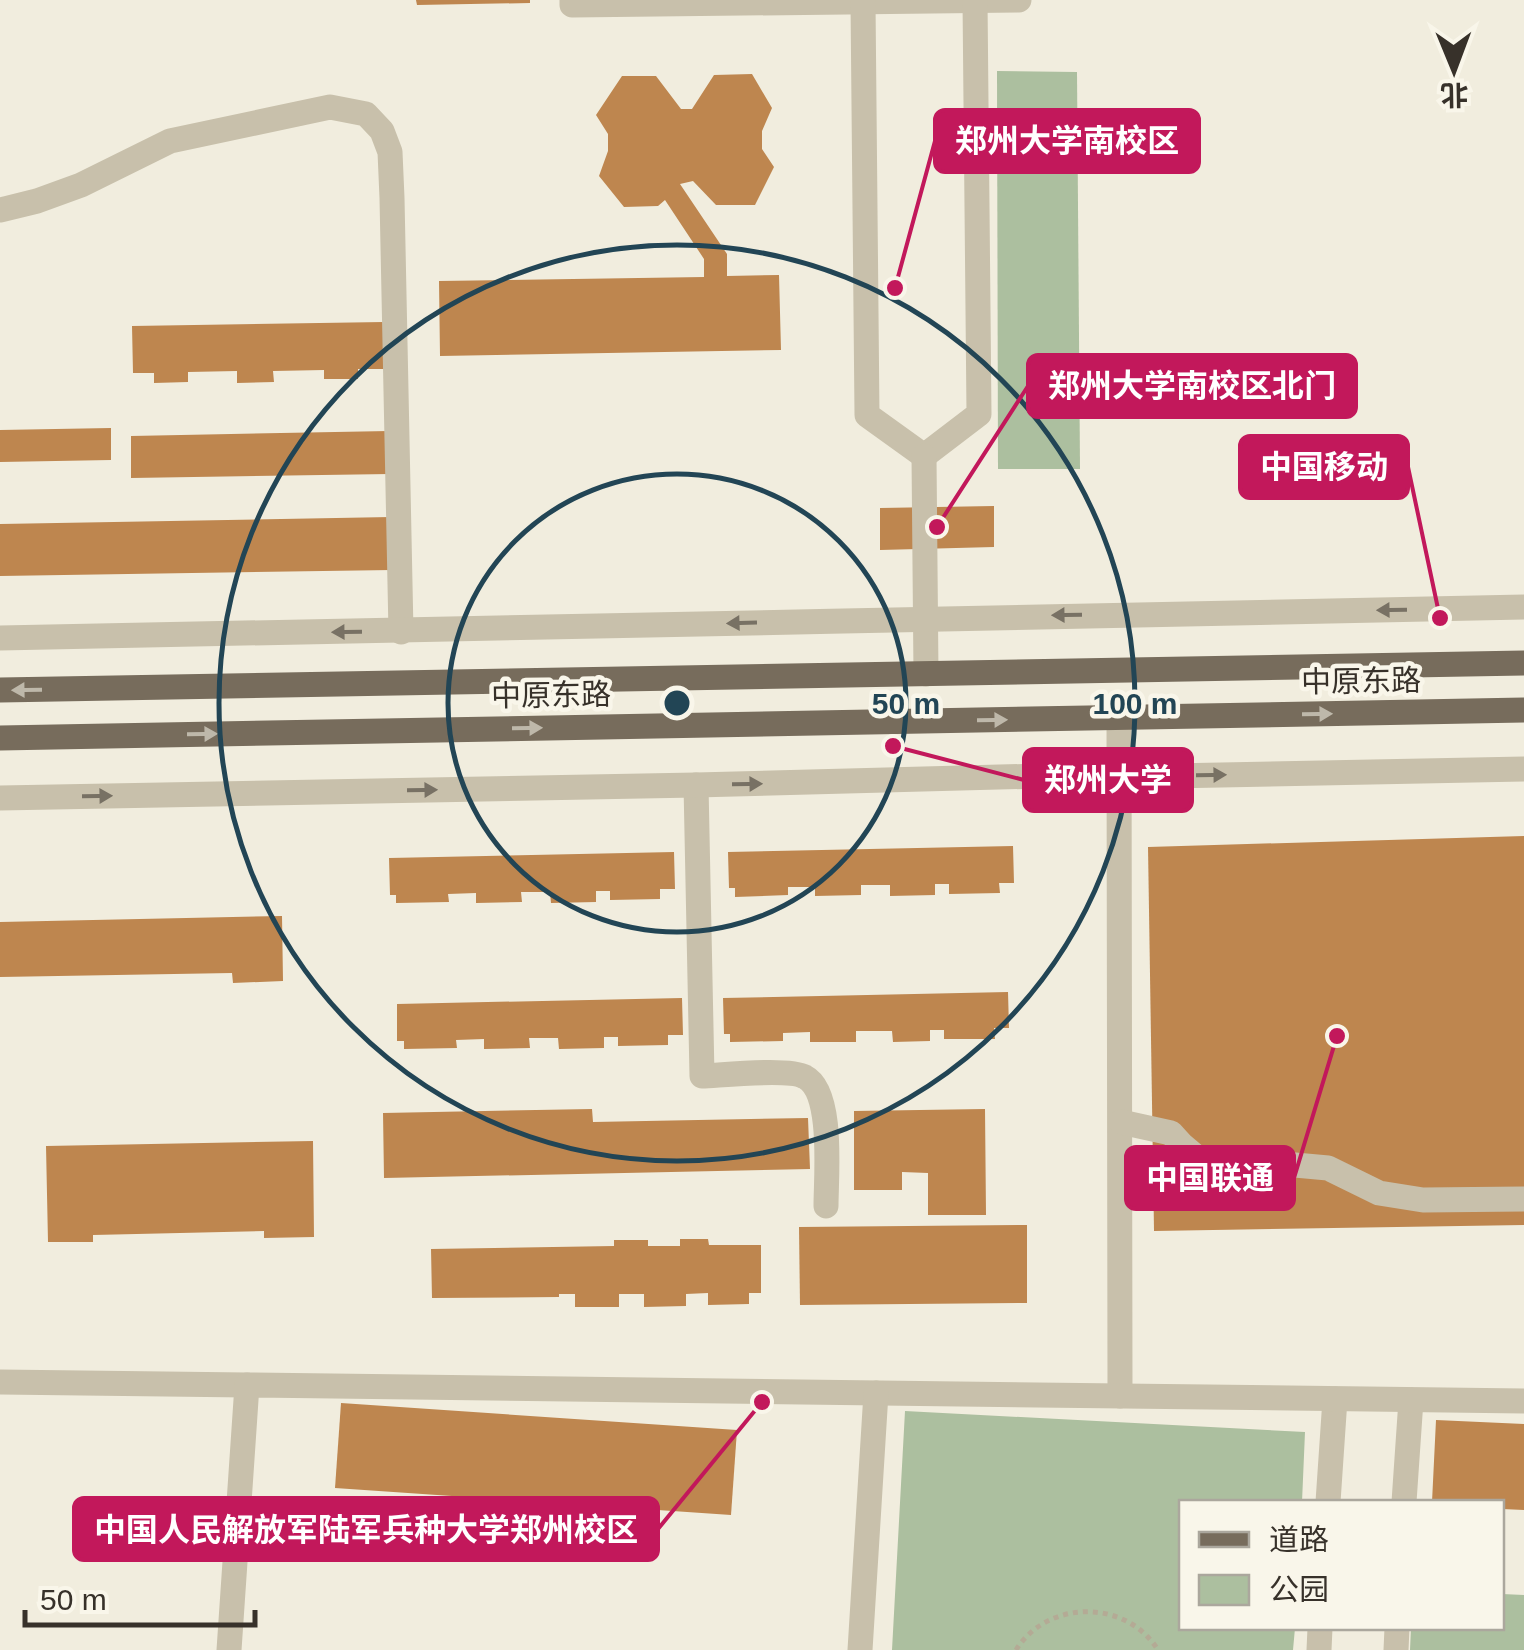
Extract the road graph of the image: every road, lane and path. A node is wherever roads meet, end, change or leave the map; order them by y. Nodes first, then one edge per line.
1 (572, 0) edge
2 (975, 0) edge
3 (1019, 0) edge
4 (863, 2) edge
5 (0, 210) edge
6 (924, 456) junction
7 (1524, 608) edge
8 (926, 618) junction
9 (402, 632) junction
10 (0, 638) edge
11 (1524, 663) edge
12 (926, 674) junction
13 (0, 690) edge
14 (1524, 710) edge
15 (1119, 718) junction
16 (0, 738) edge
17 (1524, 769) edge
18 (1117, 774) junction
19 (696, 785) junction
20 (0, 798) edge
21 (1121, 1122) junction
22 (1524, 1199) edge
23 (826, 1206) dead end
24 (0, 1382) edge
25 (247, 1385) junction
26 (876, 1393) junction
27 (1120, 1396) junction
28 (1334, 1399) junction
29 (1410, 1400) junction
30 (1524, 1402) edge
31 (1328, 1500) edge
32 (1404, 1500) edge
33 (229, 1650) edge
34 (860, 1650) edge
35 (1016, 1650) edge
36 (1158, 1650) edge

1 - 4 street
2 - 3 street
2 - 4 street
2 - 6 street
4 - 6 street
5 - 9 street
6 - 8 street
7 -> 8 street
8 -> 9 street
8 - 12 street
9 -> 10 street
11 - 12 main road, 中原东路
12 -> 13 main road, 中原东路
15 -> 14 main road, 中原东路
16 -> 15 main road, 中原东路
15 - 18 street
18 -> 17 street
19 -> 18 street
18 - 21 street
20 -> 19 street
19 - 23 street
21 - 22 street
21 - 27 street
24 - 25 street
25 - 26 street
25 - 33 street
26 - 27 street
26 - 34 street
27 - 28 street
28 - 29 street
28 - 31 street
29 - 30 street
29 - 32 street
35 - 36 path

